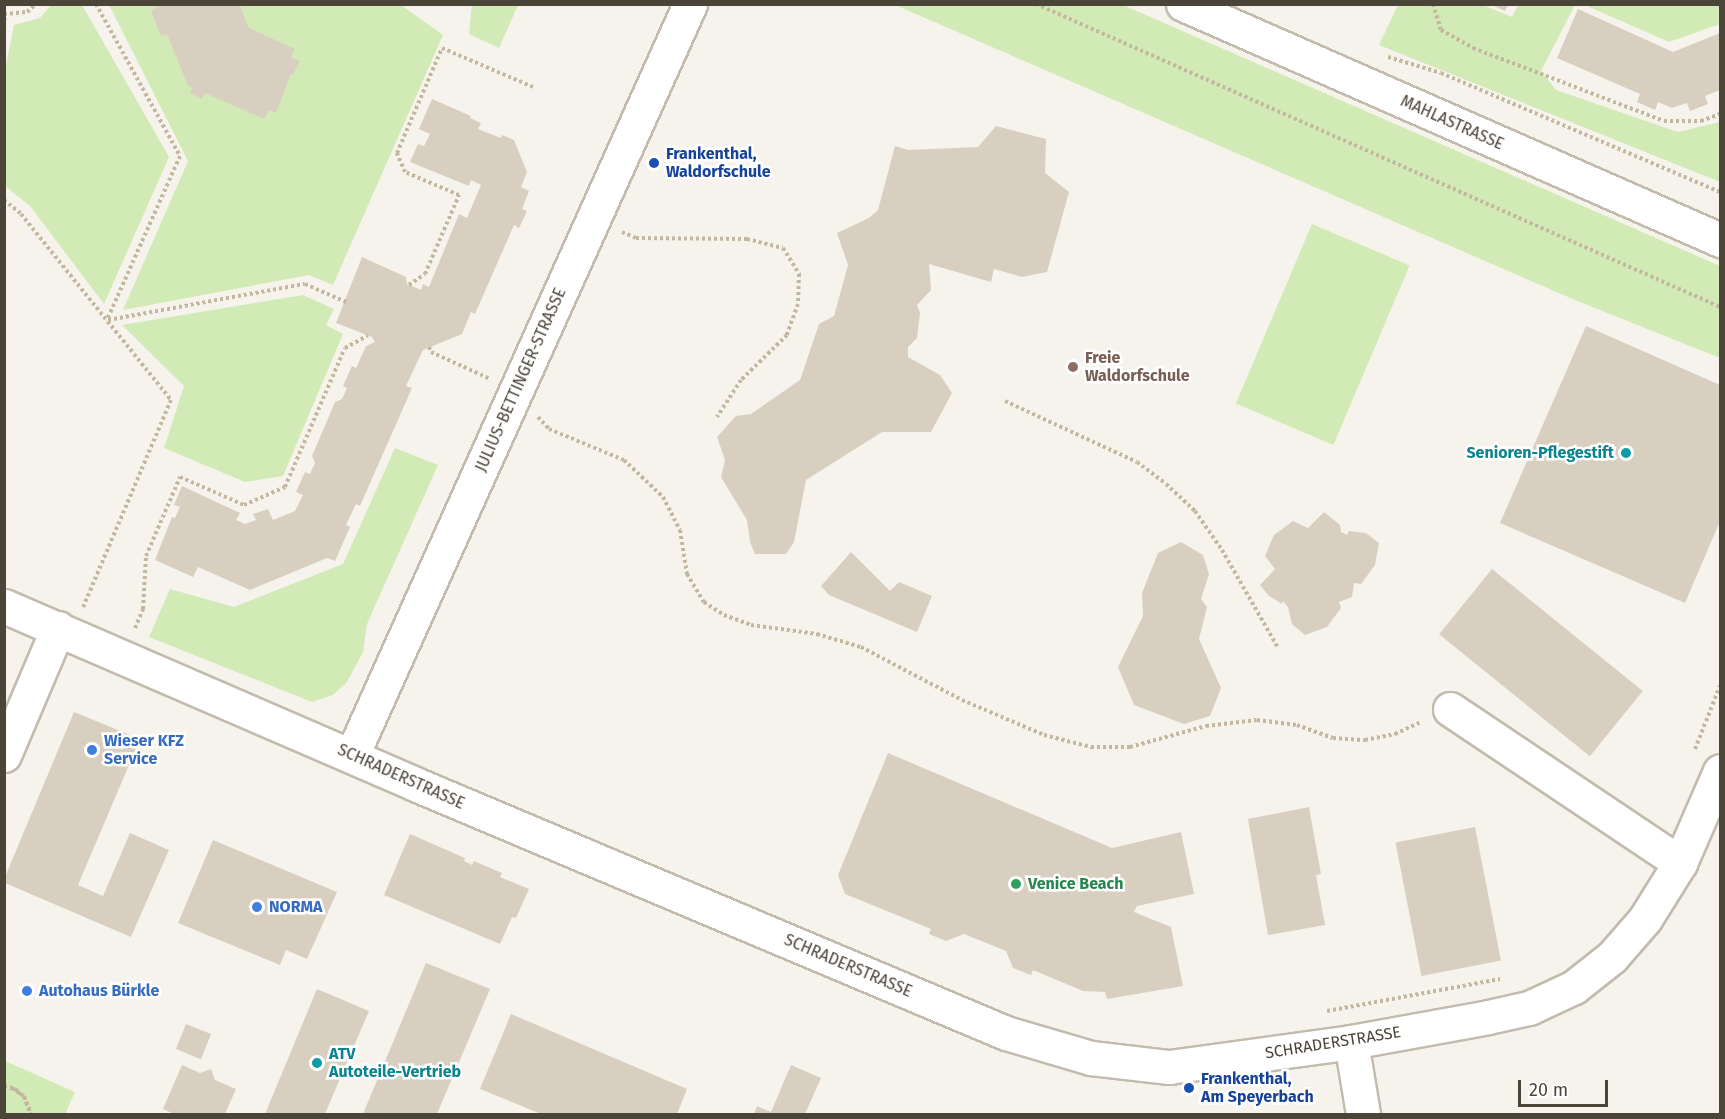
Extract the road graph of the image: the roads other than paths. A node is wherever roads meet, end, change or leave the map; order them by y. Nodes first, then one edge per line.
1 (690, 4) edge
2 (1183, 4) edge
3 (1720, 240) edge
4 (4, 606) edge
5 (65, 631) junction
6 (1450, 709) road end
7 (4, 755) edge
8 (352, 755) junction
9 (1720, 771) edge
10 (1680, 862) junction
11 (1351, 1042) junction
12 (1363, 1114) edge

1 - 8 street, JULIUS-BETTINGER-STRASSE
2 - 3 street, MAHLASTRASSE
4 - 5 street, SCHRADERSTRASSE
5 - 7 street
5 - 8 street, SCHRADERSTRASSE
6 - 10 street
8 - 11 street, SCHRADERSTRASSE
9 - 10 street, SCHRADERSTRASSE
10 - 11 street, SCHRADERSTRASSE
11 - 12 street

